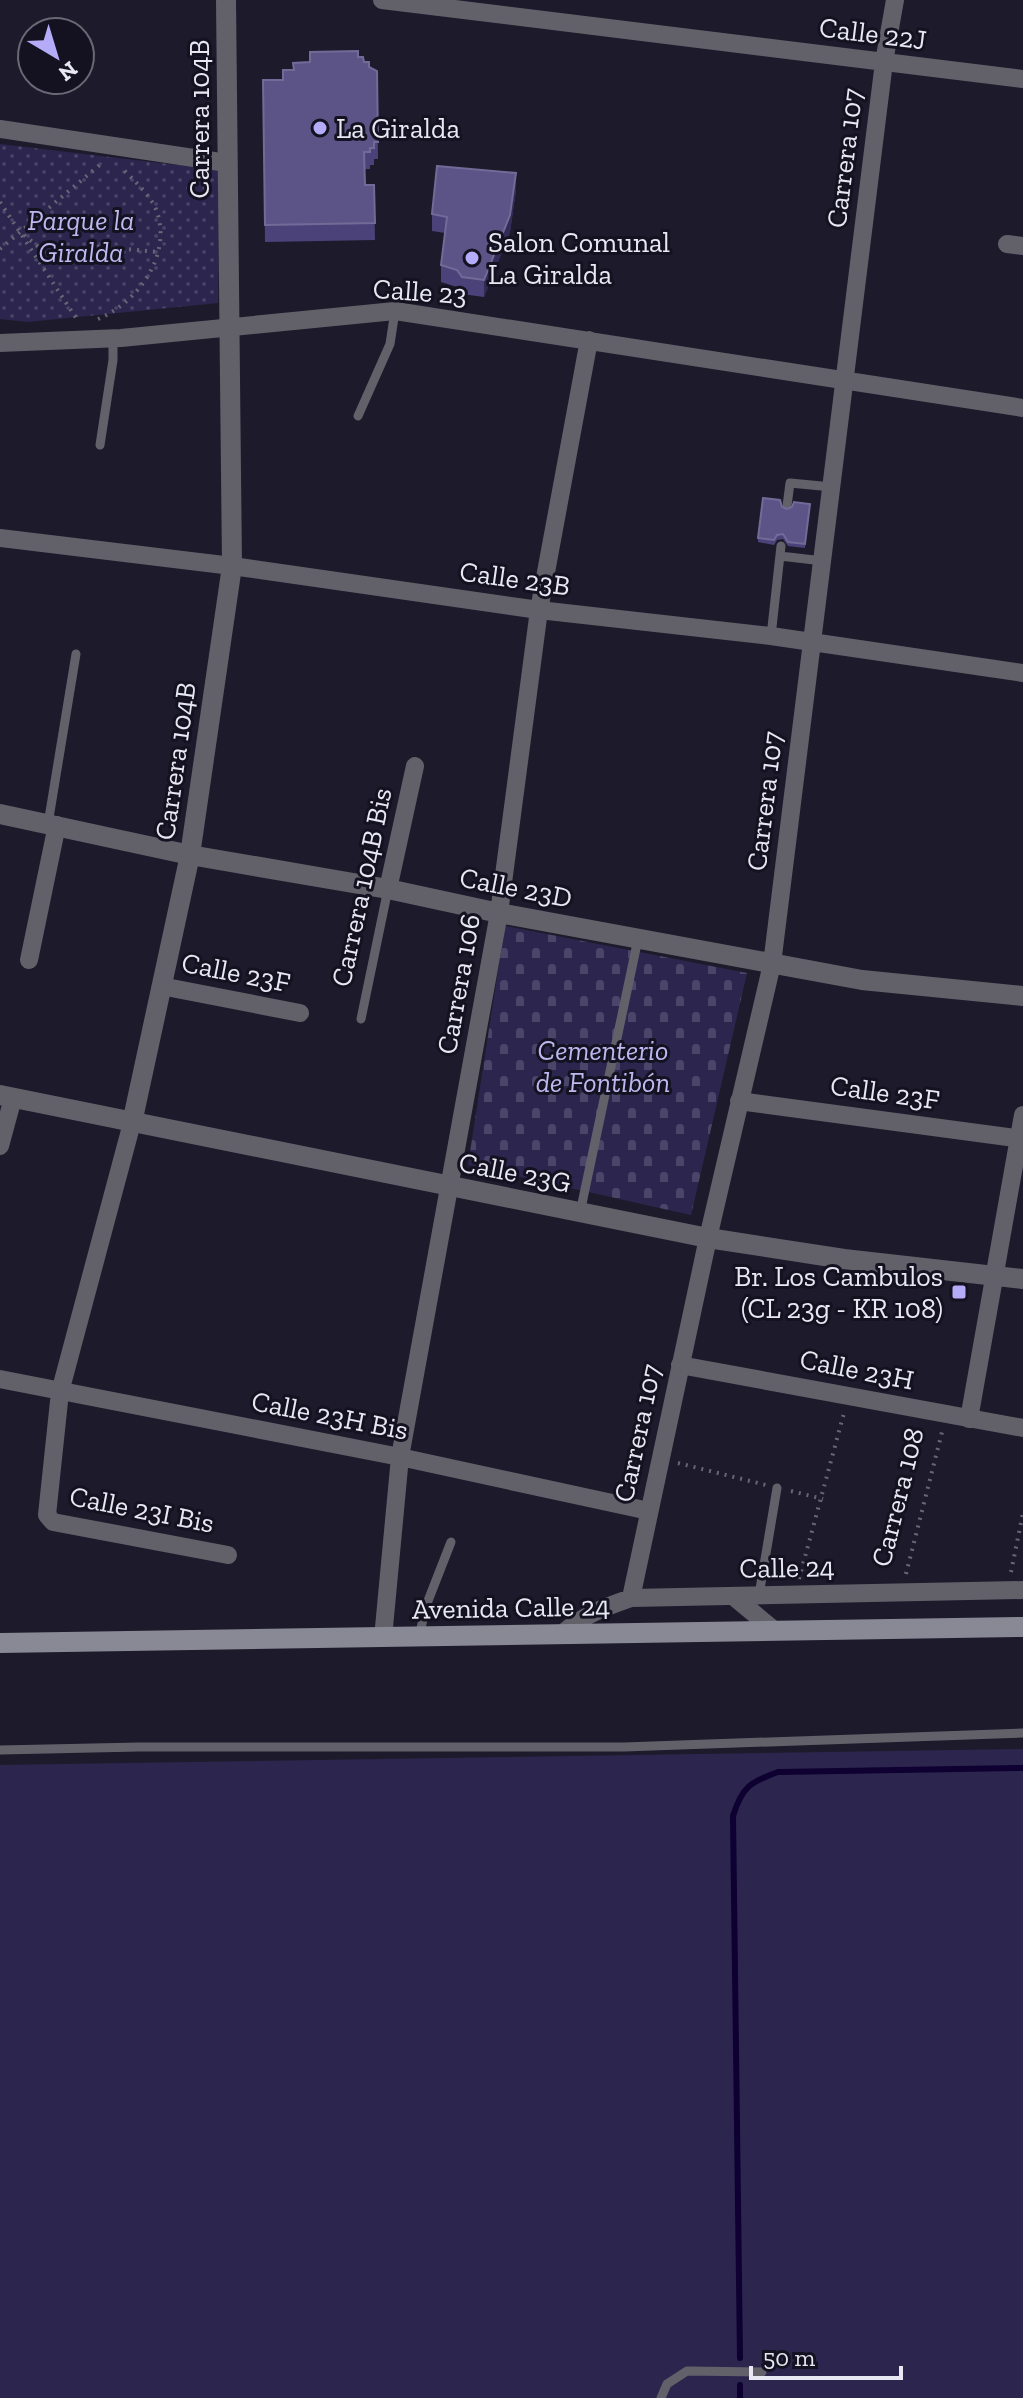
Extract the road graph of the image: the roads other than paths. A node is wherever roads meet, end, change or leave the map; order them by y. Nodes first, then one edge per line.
1 (226, 0) edge
2 (382, 0) edge
3 (895, 0) edge
4 (464, 5) edge
5 (884, 62) junction
6 (1023, 79) edge
7 (0, 129) edge
8 (227, 163) junction
9 (395, 311) junction
10 (228, 326) junction
11 (113, 338) junction
12 (589, 340) junction
13 (0, 343) edge
14 (845, 380) junction
15 (1023, 408) edge
16 (358, 416) dead end
17 (100, 445) dead end
18 (832, 487) junction
19 (787, 506) edge
20 (0, 538) edge
21 (823, 561) junction
22 (232, 566) junction
23 (539, 610) junction
24 (771, 636) junction
25 (812, 644) junction
26 (76, 654) dead end
27 (1023, 673) edge
28 (415, 766) dead end
29 (0, 814) edge
30 (53, 824) junction
31 (190, 855) junction
32 (388, 889) junction
33 (499, 913) junction
34 (638, 939) junction
35 (29, 960) dead end
36 (772, 964) junction
37 (161, 986) junction
38 (1023, 996) edge
39 (300, 1013) dead end
40 (361, 1019) dead end
41 (6, 1096) edge
42 (739, 1101) junction
43 (1023, 1115) edge
44 (132, 1123) junction
45 (1021, 1139) edge
46 (0, 1146) edge
47 (450, 1187) junction
48 (580, 1213) junction
49 (708, 1238) junction
50 (996, 1276) junction
51 (1023, 1279) edge
52 (680, 1365) junction
53 (0, 1379) edge
54 (60, 1392) junction
55 (969, 1419) junction
56 (1023, 1428) edge
57 (400, 1457) junction
58 (777, 1488) road end
59 (649, 1511) junction
60 (47, 1515) joint
61 (451, 1542) dead end
62 (228, 1555) dead end
63 (1015, 1590) edge
64 (759, 1595) junction
65 (733, 1596) junction
66 (631, 1598) junction
67 (1023, 1627) edge
68 (775, 1631) junction
69 (562, 1634) junction
70 (419, 1637) junction
71 (383, 1638) junction
72 (0, 1643) edge
73 (1023, 1733) edge
74 (0, 1750) edge
75 (762, 2372) dead end
76 (661, 2398) edge

1 - 8 street, Carrera 104B
2 - 4 street, Calle 22J
3 - 5 street, Carrera 107
4 - 5 street, Calle 22J
5 - 6 street, Calle 22J
5 - 14 street, Carrera 107
7 - 8 street
8 - 10 street, Carrera 104B
9 - 10 street, Calle 23
9 - 12 street, Calle 23
9 - 16 lane
10 - 11 street, Calle 23
10 - 22 street, Carrera 104B
11 - 13 street, Calle 23
11 - 17 lane
12 - 14 street, Calle 23
12 - 23 street, Carrera 106
14 - 15 street, Calle 23
14 - 18 street, Carrera 107
18 - 19 lane
18 - 21 street, Carrera 107
20 - 22 street, Calle 23B
21 - 24 lane
21 - 25 street, Carrera 107
22 - 23 street, Calle 23B
22 - 31 street, Carrera 104B
23 - 24 street, Calle 23B
23 - 33 street, Carrera 106
24 - 25 street, Calle 23B
25 - 27 street, Calle 23B
25 - 36 street, Carrera 107
26 - 30 lane
28 - 32 street, Carrera 104B Bis
29 - 30 street, Calle 23D
30 - 31 street, Calle 23D
30 - 35 street
31 - 32 street, Calle 23D
31 - 37 street, Carrera 104B
32 - 33 street, Calle 23D
32 - 40 lane, Carrera 104B Bis
33 - 34 street, Calle 23D
33 - 47 street, Carrera 106
34 - 36 street, Calle 23D
34 - 48 lane
36 - 38 street, Calle 23D
36 - 42 street, Carrera 107
37 - 39 street, Calle 23F
37 - 44 street, Carrera 104B
41 - 44 street, Calle 23G
41 - 46 street
42 - 45 street, Calle 23F
42 - 49 street, Carrera 107
43 - 45 street, Carrera 108
44 - 47 street, Calle 23G
44 - 54 street, Carrera 104B
45 - 50 street, Carrera 108
47 - 48 street, Calle 23G
47 - 57 street, Carrera 106
48 - 49 street, Calle 23G
49 - 50 street, Calle 23G
49 - 52 street, Carrera 107
50 - 51 street, Calle 23G
50 - 55 street, Carrera 108
52 - 55 street, Calle 23H
52 - 59 street, Carrera 107
53 - 54 street, Calle 23H Bis
54 - 57 street, Calle 23H Bis
54 - 60 street, Carrera 104B
55 - 56 street, Calle 23H
57 - 59 street, Calle 23H Bis
57 - 71 street, Carrera 106
58 - 64 lane
59 - 66 street, Carrera 107
60 - 62 street, Calle 23I Bis
61 - 70 lane
63 - 64 street, Calle 24
64 - 65 street, Calle 24
65 - 66 street, Calle 24
65 - 68 street
66 - 69 street, Calle 24
67 - 68 main road, Avenida Calle 24
68 - 69 main road, Avenida Calle 24
69 - 70 main road, Avenida Calle 24
70 - 71 main road, Avenida Calle 24
71 - 72 main road, Avenida Calle 24
73 - 74 lane
75 - 76 lane

